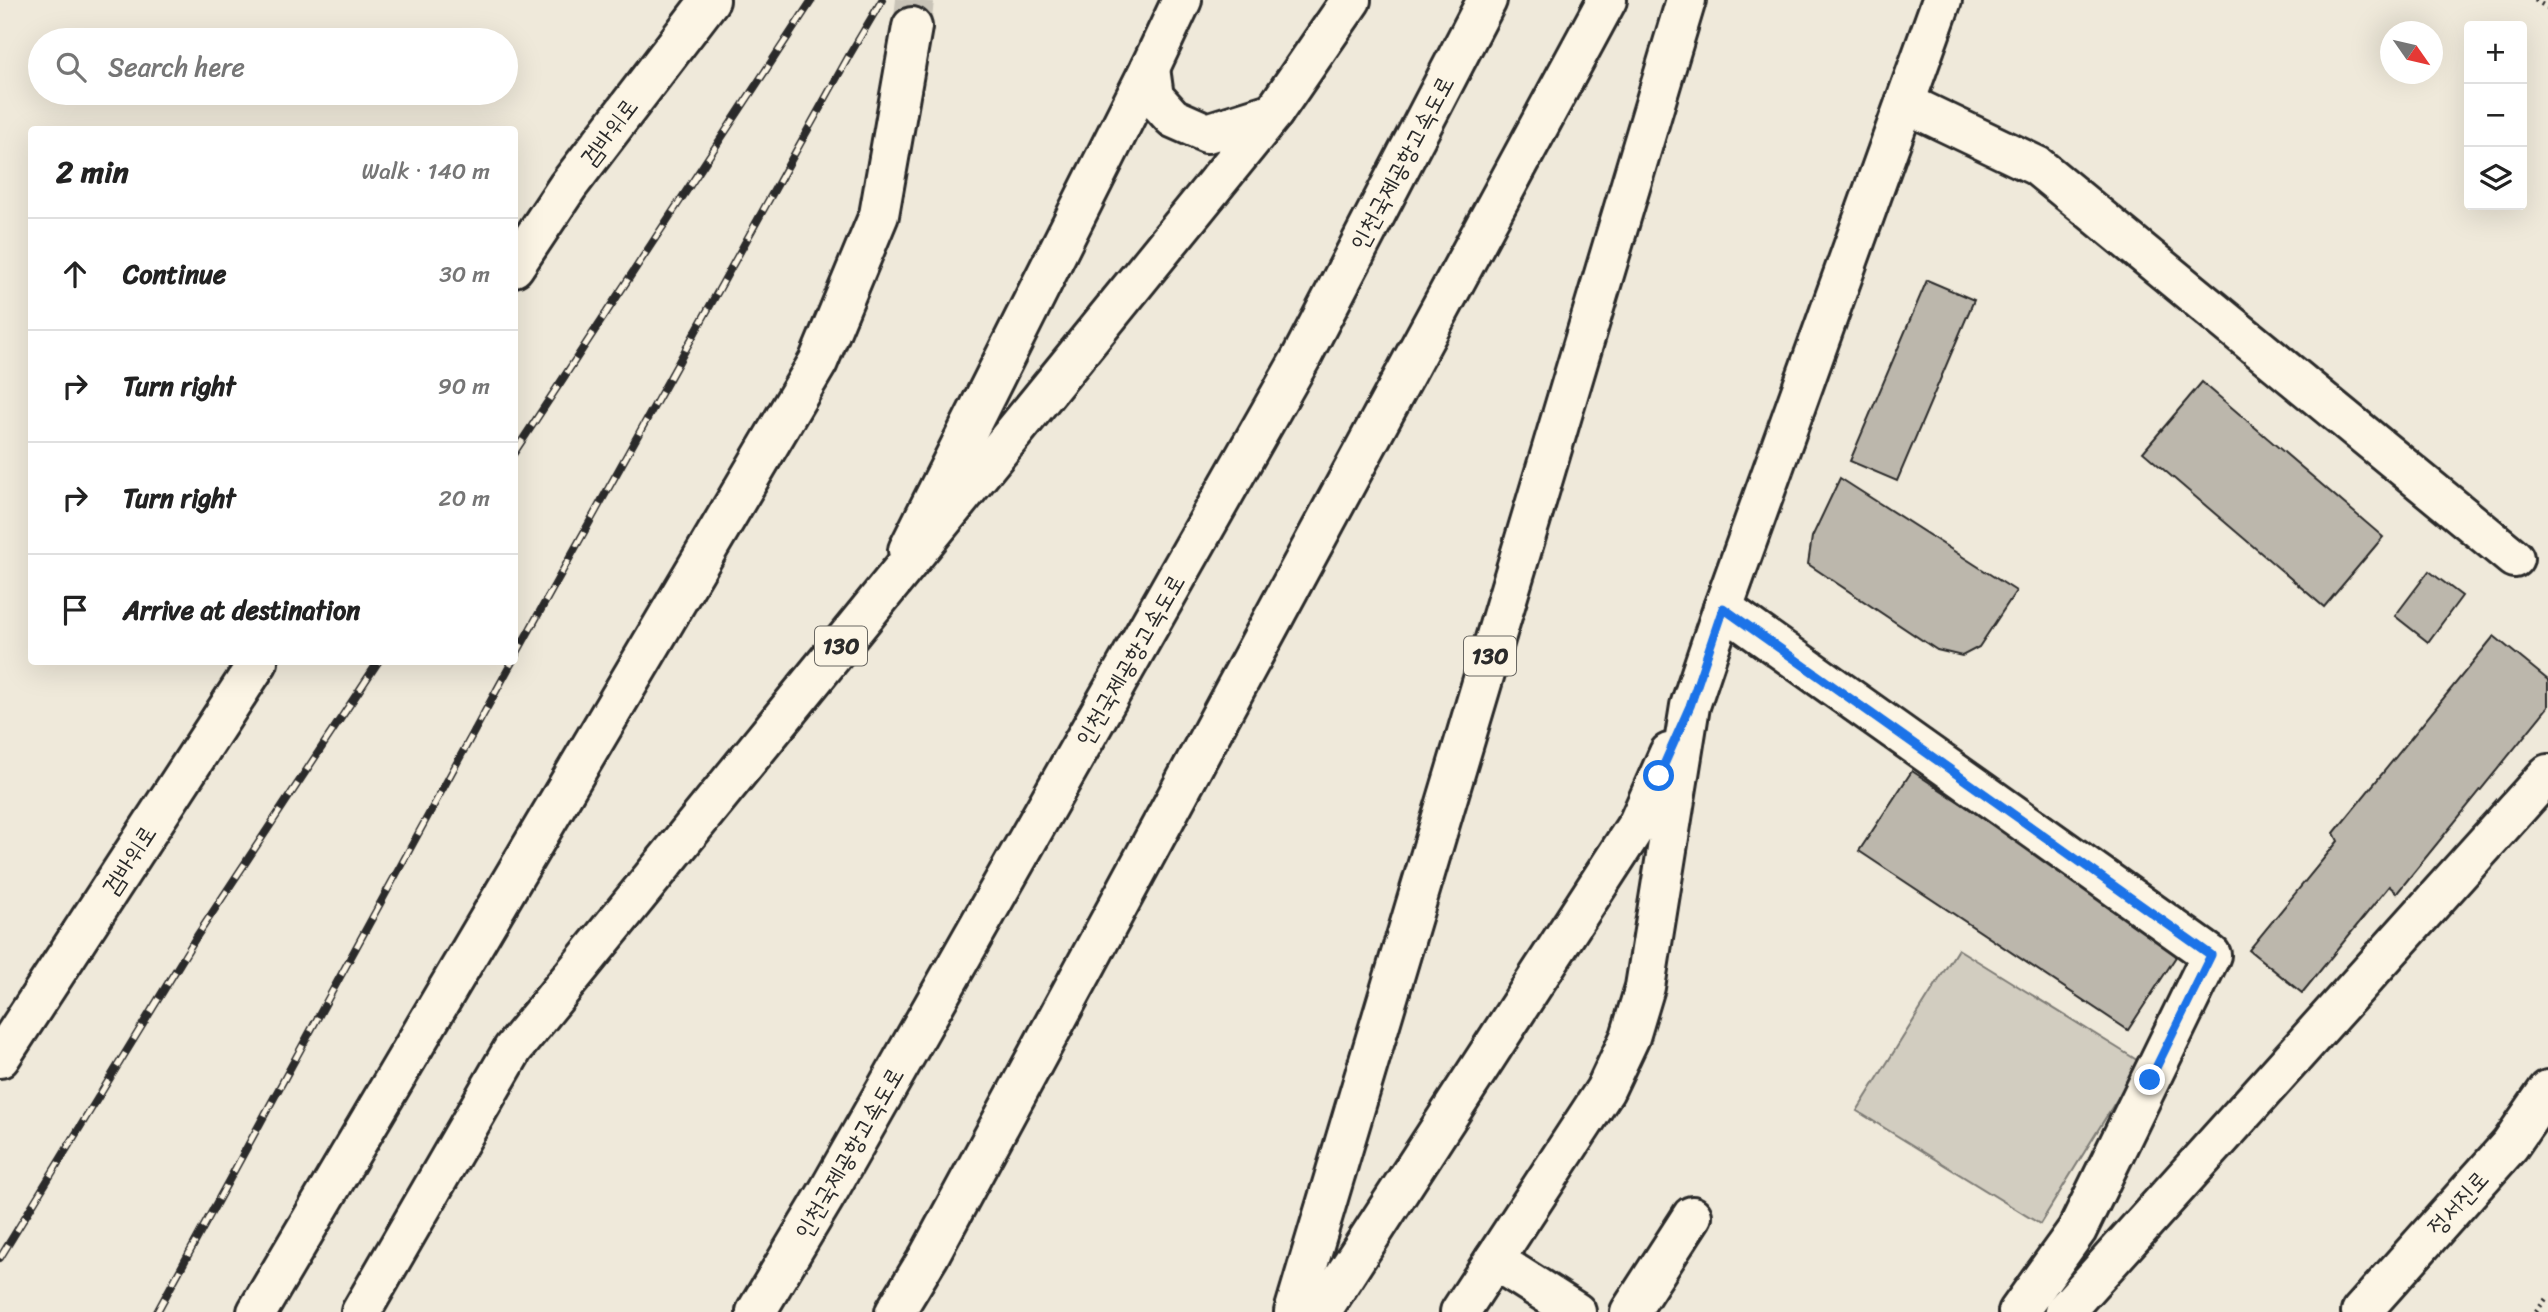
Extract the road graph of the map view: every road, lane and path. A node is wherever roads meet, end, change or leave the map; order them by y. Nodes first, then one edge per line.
1 (710, 0) edge
2 (1182, 0) edge
3 (1351, 0) edge
4 (1488, 0) edge
5 (1607, 0) edge
6 (1686, 0) edge
7 (1941, 0) edge
8 (2535, 0) edge
9 (2548, 8) edge
10 (912, 27) tunnel mouth
11 (1150, 68) junction
12 (1905, 103) junction
13 (1274, 112) junction
14 (518, 261) edge
15 (2514, 558) dead end
16 (891, 584) junction
17 (1723, 608) junction
18 (256, 665) edge
19 (1690, 706) junction
20 (2548, 774) edge
21 (0, 1058) edge
22 (2548, 1090) edge
23 (1692, 1216) dead end
24 (1494, 1260) junction
25 (2548, 1296) edge
26 (257, 1312) edge
27 (361, 1312) edge
28 (756, 1312) edge
29 (895, 1312) edge
30 (1294, 1312) edge
31 (1321, 1312) edge
32 (1460, 1312) edge
33 (1576, 1312) edge
34 (1630, 1312) edge
35 (2018, 1312) edge
36 (2064, 1312) edge
37 (2361, 1312) edge
38 (2536, 1312) edge

1 - 14 main road, 검바위로
2 - 11 main road
3 - 13 main road, 130
4 - 28 main road, 인천국제공항고속도로
5 - 29 main road
6 - 30 main road, 130
7 - 12 main road
8 - 9 path
10 - 26 main road
11 - 13 main road
11 - 16 main road
12 - 15 main road
12 - 17 main road
13 - 16 main road, 130
16 - 27 main road, 130
17 - 19 main road
17 - 35 main road
18 - 21 main road, 검바위로
19 - 24 main road
19 - 31 main road
20 - 36 main road
22 - 37 main road, 정서진로
23 - 34 main road
24 - 32 main road
24 - 33 main road
25 - 38 path

